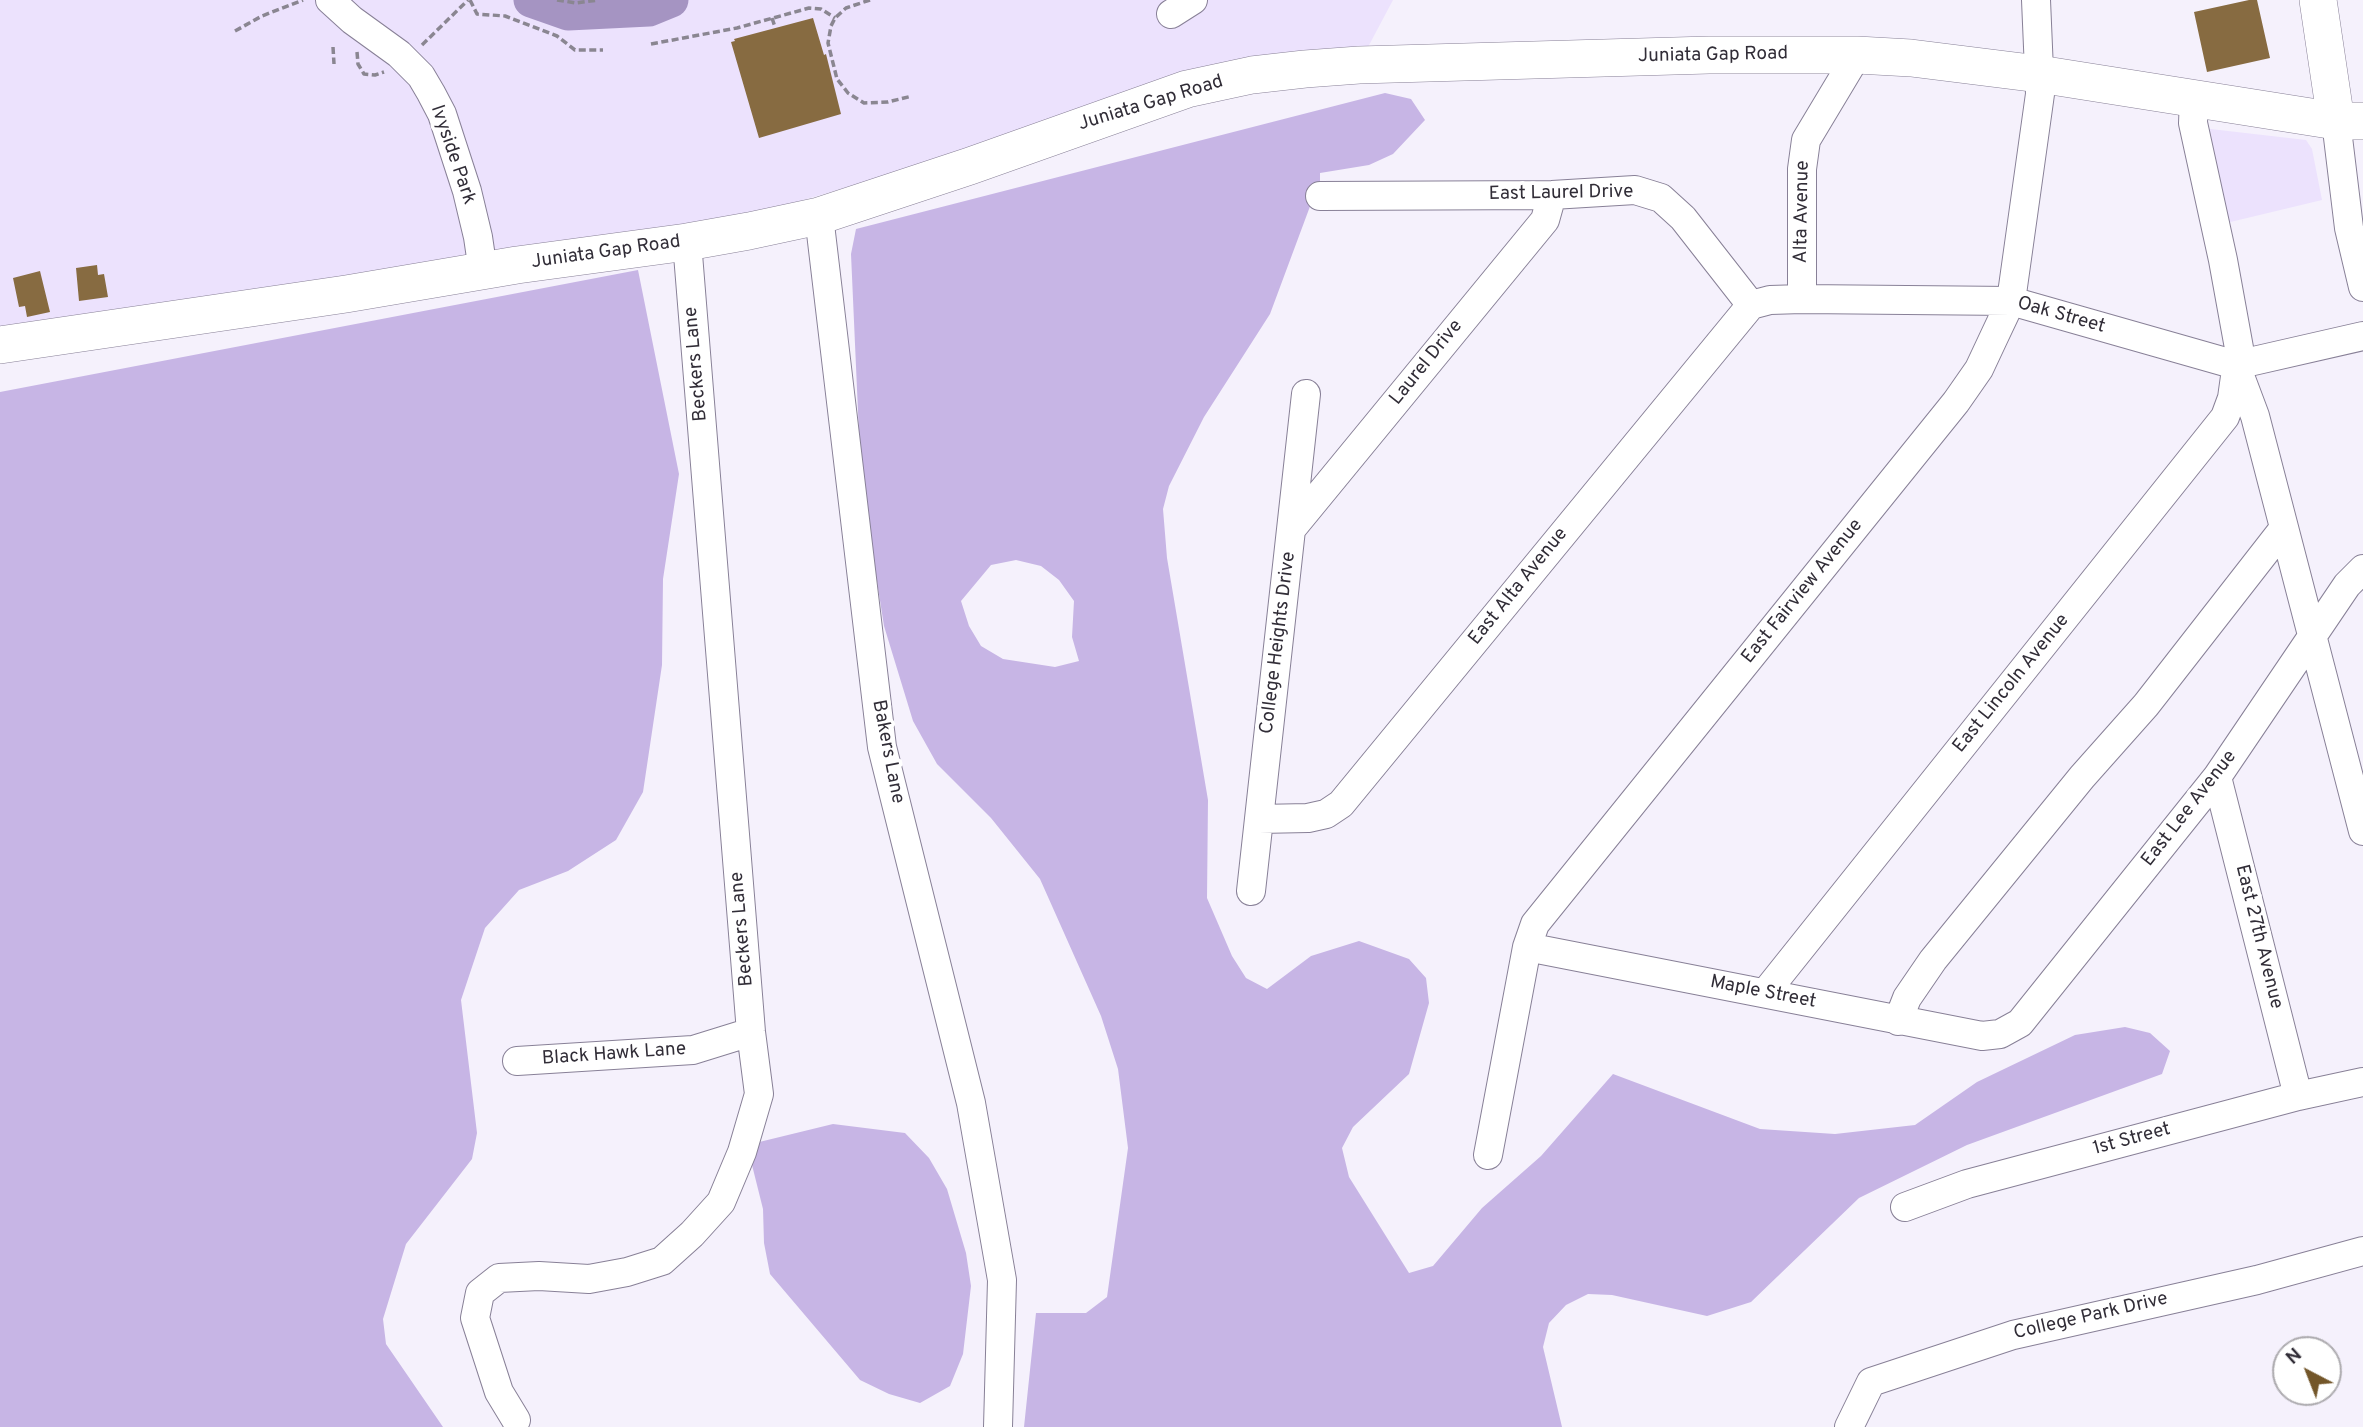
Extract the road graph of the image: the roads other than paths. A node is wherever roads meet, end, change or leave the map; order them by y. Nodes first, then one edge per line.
1 (330, 0) edge
2 (2036, 0) edge
3 (2318, 0) edge
4 (1857, 55) junction
5 (2039, 74) junction
6 (2194, 99) junction
7 (2350, 121) edge
8 (1552, 195) junction
9 (1320, 196) dead end
10 (819, 216) junction
11 (687, 242) junction
12 (483, 271) junction
13 (2363, 287) edge
14 (1802, 299) junction
15 (2011, 301) junction
16 (1751, 305) junction
17 (2363, 336) edge
18 (0, 345) edge
19 (2236, 365) junction
20 (1306, 394) dead end
21 (1293, 527) junction
22 (2284, 528) junction
23 (2363, 569) edge
24 (2312, 637) junction
25 (2217, 777) junction
26 (1259, 818) junction
27 (2363, 831) edge
28 (1251, 891) dead end
29 (1527, 947) junction
30 (1765, 993) junction
31 (1898, 1021) junction
32 (751, 1032) junction
33 (2000, 1034) joint
34 (517, 1061) dead end
35 (2363, 1082) edge
36 (2298, 1096) junction
37 (1488, 1155) dead end
38 (1905, 1207) dead end
39 (2363, 1251) edge
40 (516, 1420) dead end
41 (998, 1427) edge
42 (1849, 1427) edge

1 - 12 street, Ivyside Park
2 - 5 street, East Fairview Avenue
3 - 7 main road
4 - 5 main road, Juniata Gap Road
4 - 10 main road, Juniata Gap Road
4 - 14 street, Alta Avenue
5 - 6 main road, Juniata Gap Road
5 - 15 street, East Fairview Avenue
6 - 7 main road, Juniata Gap Road
6 - 19 street, East Lincoln Avenue
7 - 13 street
8 - 9 street, East Laurel Drive
8 - 16 street, East Laurel Drive
8 - 21 street, Laurel Drive
10 - 11 main road, Juniata Gap Road
10 - 41 street, Bakers Lane
11 - 12 main road, Juniata Gap Road
11 - 32 street, Beckers Lane
12 - 18 main road, Juniata Gap Road
14 - 15 street, Oak Street
14 - 16 street, Oak Street
15 - 19 street, Oak Street
15 - 29 street, East Fairview Avenue
16 - 26 street, East Alta Avenue
17 - 19 street, Oak Street
19 - 22 street
19 - 30 street, East Lincoln Avenue
20 - 21 street, College Heights Drive
21 - 26 street, College Heights Drive
22 - 24 street
22 - 31 street
23 - 24 street, East Lee Avenue
24 - 25 street, East Lee Avenue
24 - 27 street
25 - 33 street, East Lee Avenue
25 - 36 street, East 27th Avenue
26 - 28 street, College Heights Drive
29 - 30 street, Maple Street
29 - 37 street, East Fairview Avenue
30 - 31 street, Maple Street
31 - 33 street, Maple Street
32 - 34 street, Black Hawk Lane
32 - 40 street, Beckers Lane
35 - 36 street, 1st Street
36 - 38 street, 1st Street
39 - 42 street, College Park Drive

